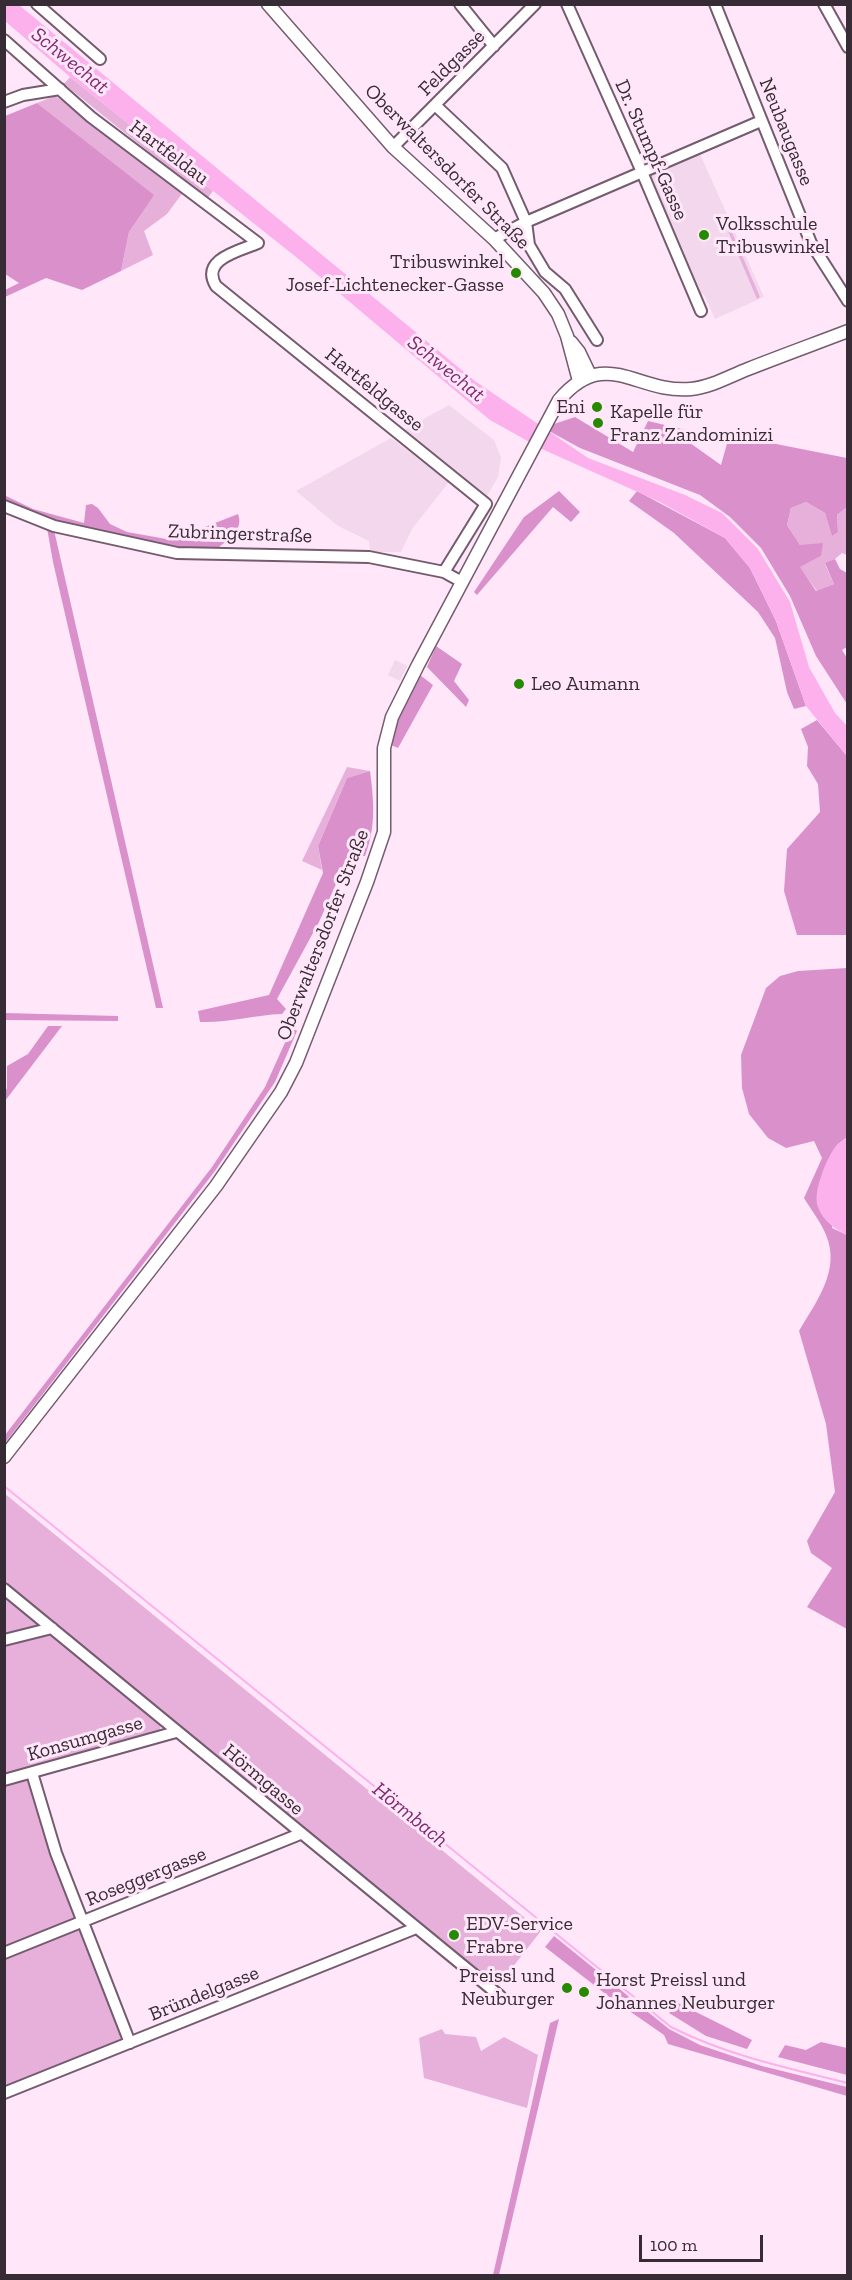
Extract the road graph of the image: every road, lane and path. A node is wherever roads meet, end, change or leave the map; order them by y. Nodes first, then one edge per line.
1 (37, 4) edge
2 (268, 4) edge
3 (460, 4) edge
4 (535, 4) edge
5 (567, 4) edge
6 (715, 4) edge
7 (824, 4) edge
8 (4, 40) edge
9 (494, 46) junction
10 (848, 46) edge
11 (100, 59) dead end
12 (60, 88) junction
13 (4, 102) edge
14 (435, 105) junction
15 (761, 121) junction
16 (393, 147) junction
17 (642, 172) junction
18 (526, 222) junction
19 (494, 239) junction
20 (258, 243) joint
21 (848, 301) edge
22 (701, 310) dead end
23 (848, 331) edge
24 (567, 336) junction
25 (597, 340) dead end
26 (579, 352) junction
27 (590, 375) junction
28 (618, 375) junction
29 (579, 381) junction
30 (4, 506) edge
31 (444, 572) junction
32 (462, 582) junction
33 (4, 1457) edge
34 (4, 1589) edge
35 (52, 1628) junction
36 (4, 1640) edge
37 (176, 1732) junction
38 (32, 1773) junction
39 (4, 1780) edge
40 (300, 1834) junction
41 (82, 1922) junction
42 (416, 1928) junction
43 (4, 1953) edge
44 (500, 1996) dead end
45 (130, 2043) junction
46 (4, 2093) edge

1 - 11 street
2 - 16 street, Oberwaltersdorfer Straße
3 - 9 street
4 - 9 street, Feldgasse
5 - 17 street, Dr. Stumpf-Gasse
6 - 15 street, Neubaugasse
7 - 10 street
8 - 12 street, Hartfeldau
9 - 14 street, Feldgasse
12 - 13 street
12 - 20 street, Hartfeldau
14 - 16 street, Feldgasse
14 - 18 street
15 - 17 street
15 - 21 street, Neubaugasse
16 - 19 street, Oberwaltersdorfer Straße
17 - 18 street
17 - 22 street, Dr. Stumpf-Gasse
18 - 19 street
18 - 25 street
19 - 24 street, Oberwaltersdorfer Straße
20 - 31 street, Hartfeldgasse
23 - 28 street
24 - 26 street
24 - 29 street
26 - 27 street
26 - 28 street
27 - 28 street
27 - 29 street, Oberwaltersdorfer Straße
29 - 32 street, Oberwaltersdorfer Straße
30 - 31 street, Zubringerstraße
31 - 32 street
32 - 33 street, Oberwaltersdorfer Straße
34 - 35 street, Hörmgasse
35 - 36 street
35 - 37 street, Hörmgasse
37 - 38 street, Konsumgasse
37 - 40 street, Hörmgasse
38 - 39 street, Konsumgasse
38 - 41 street
40 - 41 street, Roseggergasse
40 - 42 street, Hörmgasse
41 - 43 street, Roseggergasse
41 - 45 street
42 - 44 street, Hörmgasse
42 - 45 street, Bründelgasse
45 - 46 street, Bründelgasse

